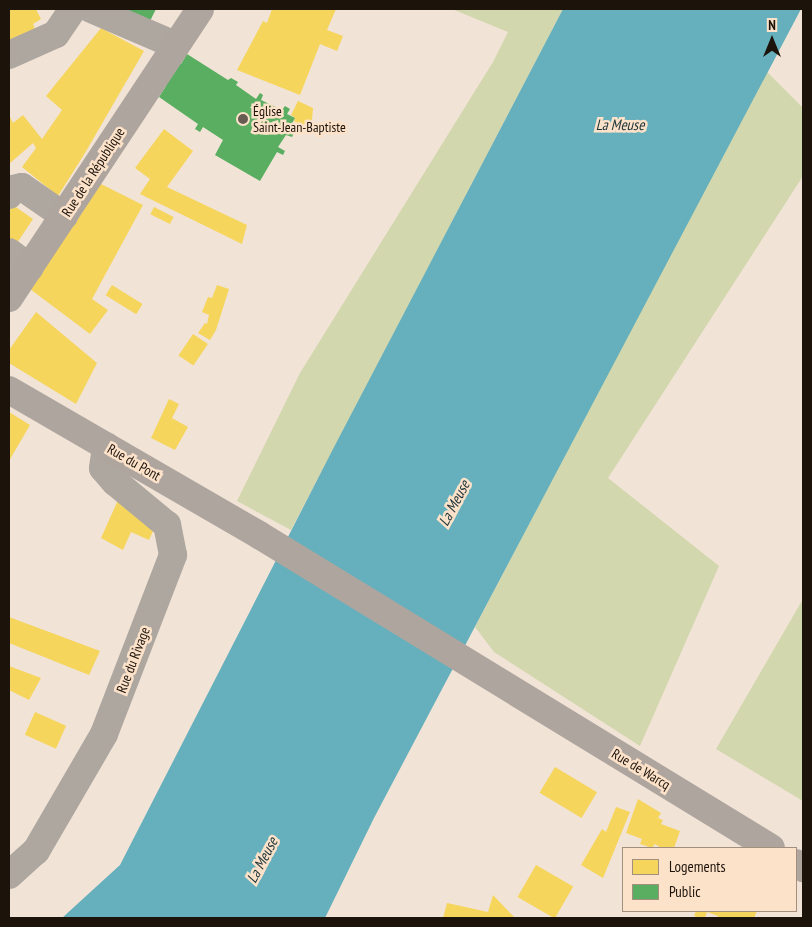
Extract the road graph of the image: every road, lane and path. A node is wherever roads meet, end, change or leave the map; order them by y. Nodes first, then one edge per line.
1 (73, 9) edge
2 (91, 9) edge
3 (200, 9) edge
4 (175, 45) junction
5 (9, 55) edge
6 (9, 195) edge
7 (64, 216) junction
8 (19, 260) edge
9 (9, 298) edge
10 (9, 390) edge
11 (106, 446) junction
12 (511, 690) joint
13 (769, 847) edge
14 (9, 875) edge

1 - 5 street
2 - 4 street
3 - 4 main road, Rue de la République
4 - 7 main road, Rue de la République
6 - 7 street
7 - 8 main road, Rue de la République
8 - 9 main road, Rue de la République
10 - 11 main road, Rue du Pont
11 - 12 main road, Rue du Pont
11 - 14 street, Rue du Rivage
12 - 13 main road, Rue de Warcq

